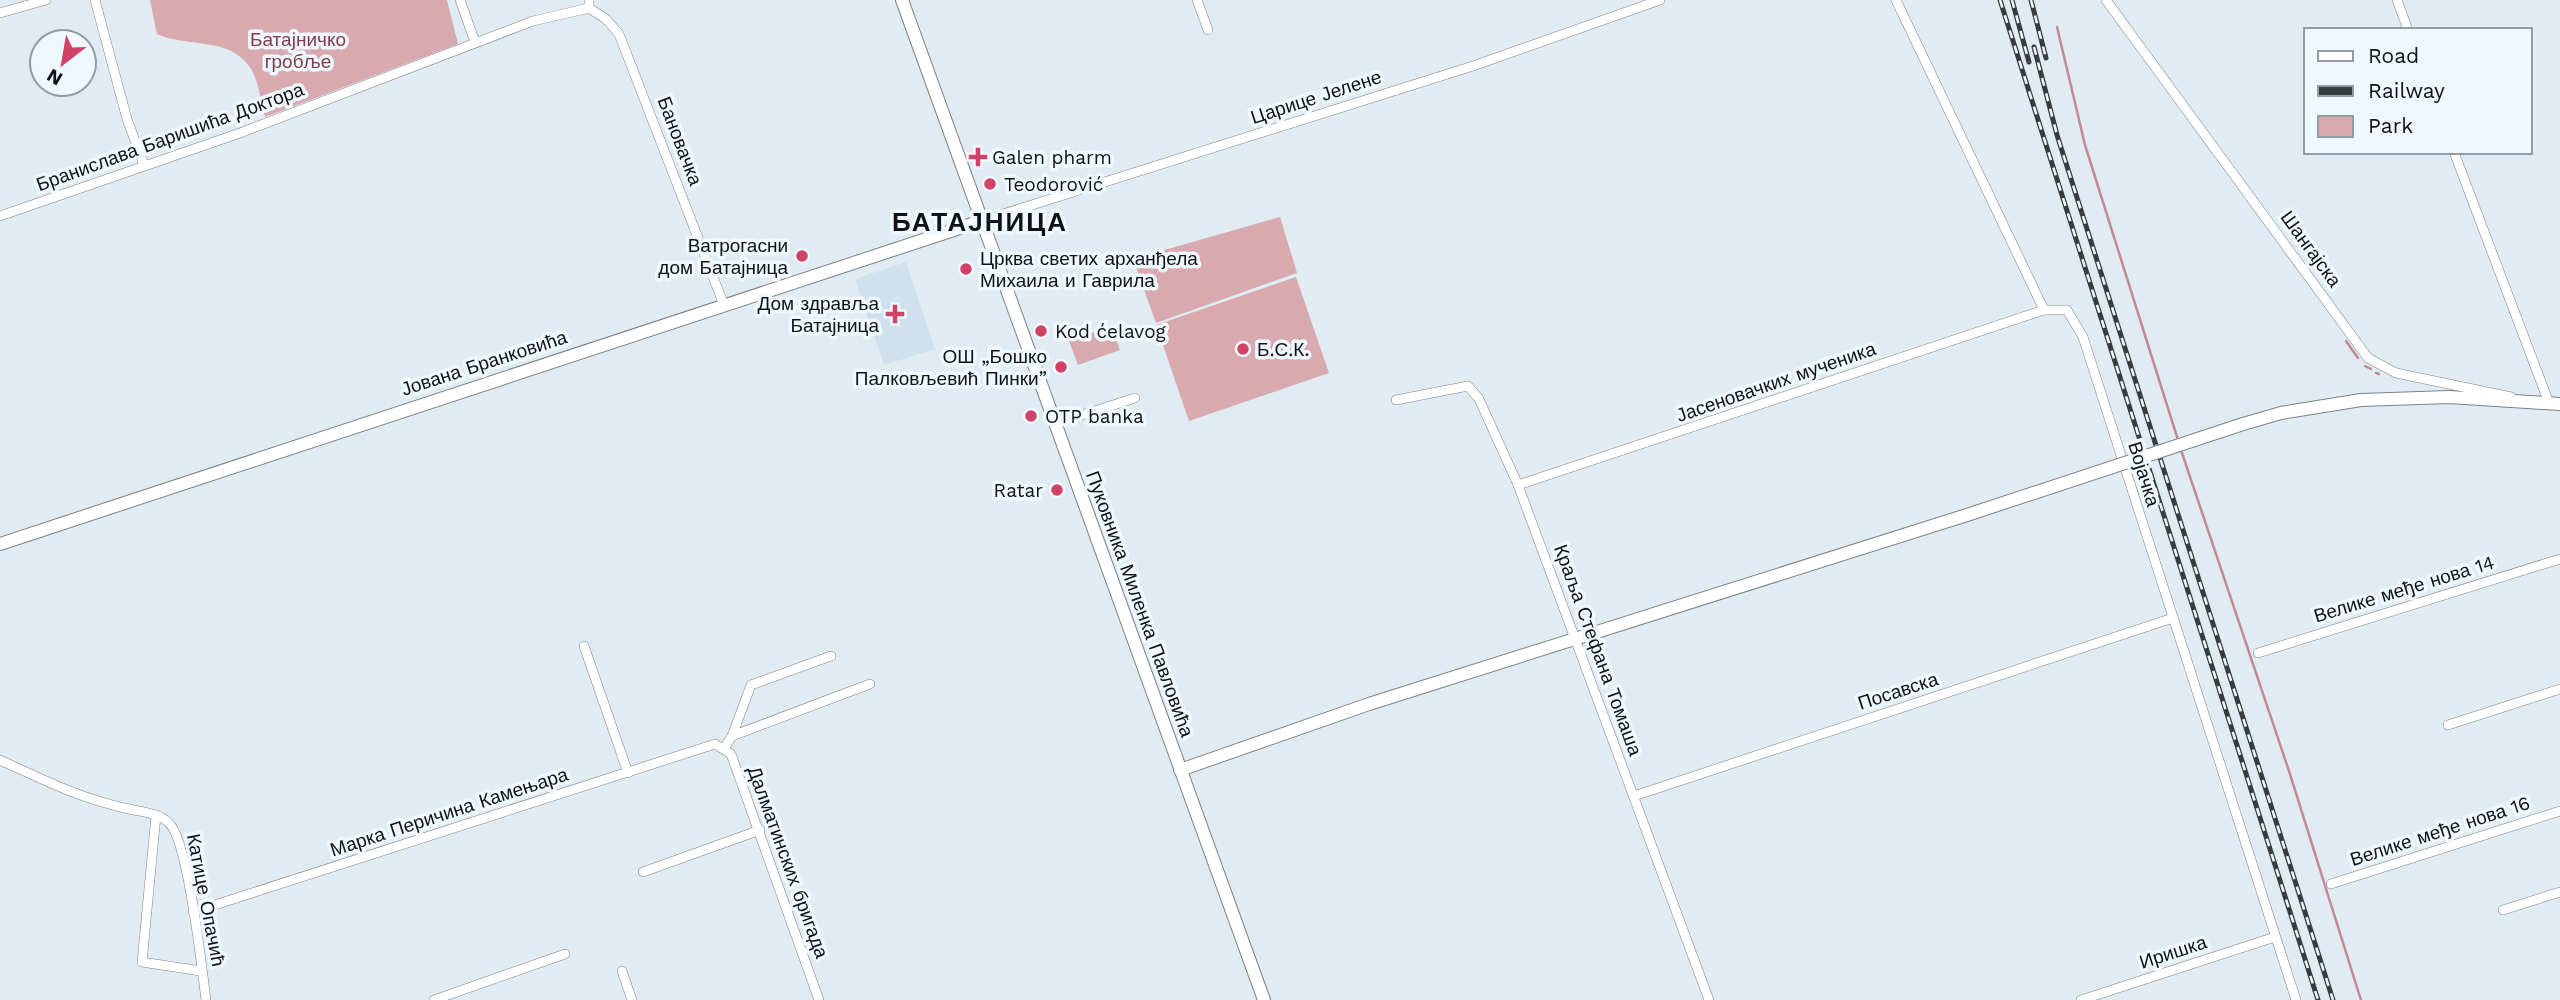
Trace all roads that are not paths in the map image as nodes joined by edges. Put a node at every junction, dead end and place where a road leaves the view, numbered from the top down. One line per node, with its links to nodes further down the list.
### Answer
1 (46, 0): 11 (street)
2 (95, 0): 16 (street)
3 (460, 0): 14 (street)
4 (902, 0): 18 (main road, Пуковника Миленка Павловића)
5 (1197, 0): 13 (street)
6 (1660, 0): 18 (street, Царице Јелене)
7 (1896, 0): 20 (street)
8 (2106, 0): 23 (street, Шангајска)
9 (2397, 0): 12 (street)
10 (589, 4): 14 (street, Бранислава Баришића Доктора); 19 (street, Бановачка)
11 (0, 13)
12 (2407, 28)
13 (1208, 30)
14 (475, 41): 16 (street, Бранислава Баришића Доктора)
15 (2455, 154): 24 (street)
16 (144, 165): 17 (street, Бранислава Баришића Доктора)
17 (0, 216)
18 (981, 221): 19 (main road, Јована Бранковића); 25 (main road, Пуковника Миленка Павловића)
19 (724, 304): 27 (main road, Јована Бранковића)
20 (2044, 310): 26 (street, Јасеновачких мученика); 29 (street, Војачка)
21 (1135, 398): 25 (street)
22 (1396, 400): 26 (street, Краља Стефана Томаша)
23 (2522, 401): 24 (main road, Шангајска); 30 (main road, bridge)
24 (2555, 403)
25 (1054, 424): 40 (main road, Пуковника Миленка Павловића)
26 (1518, 485): 30 (street, Краља Стефана Томаша)
27 (0, 544)
28 (2560, 559): 32 (street, Велике међе нова 14)
29 (2173, 618): 42 (street, Посавска); 51 (street, Војачка)
30 (1575, 638): 40 (main road); 42 (street, Краља Стефана Томаша)
31 (584, 646): 41 (street)
32 (2258, 653)
33 (831, 656): 37 (street)
34 (870, 684): 37 (street)
35 (2560, 689): 36 (street)
36 (2448, 725)
37 (732, 736): 38 (street)
38 (720, 746): 41 (street, Марка Перичина Камењара); 45 (street, Далматинских бригада)
39 (0, 760): 44 (street)
40 (1180, 770): 59 (main road, Пуковника Миленка Павловића)
41 (628, 773): 50 (street, Марка Перичина Камењара)
42 (1633, 796): 60 (street, Краља Стефана Томаша)
43 (2560, 811): 47 (street, Велике међе нова 16)
44 (156, 815): 50 (street, Катице Опачић); 53 (street)
45 (760, 830): 46 (street); 58 (street, Далматинских бригада)
46 (643, 872)
47 (2331, 884)
48 (2560, 892): 49 (street)
49 (2503, 910)
50 (193, 912): 53 (street, Катице Опачић)
51 (2275, 937): 61 (street, Иришка); 62 (street, Војачка)
52 (565, 954): 56 (street)
53 (201, 971): 55 (street, Катице Опачић)
54 (622, 971): 57 (street)
55 (206, 1000)
56 (434, 1000)
57 (632, 1000)
58 (819, 1000)
59 (1264, 1000)
60 (1709, 1000)
61 (2081, 1000)
62 (2296, 1000)

